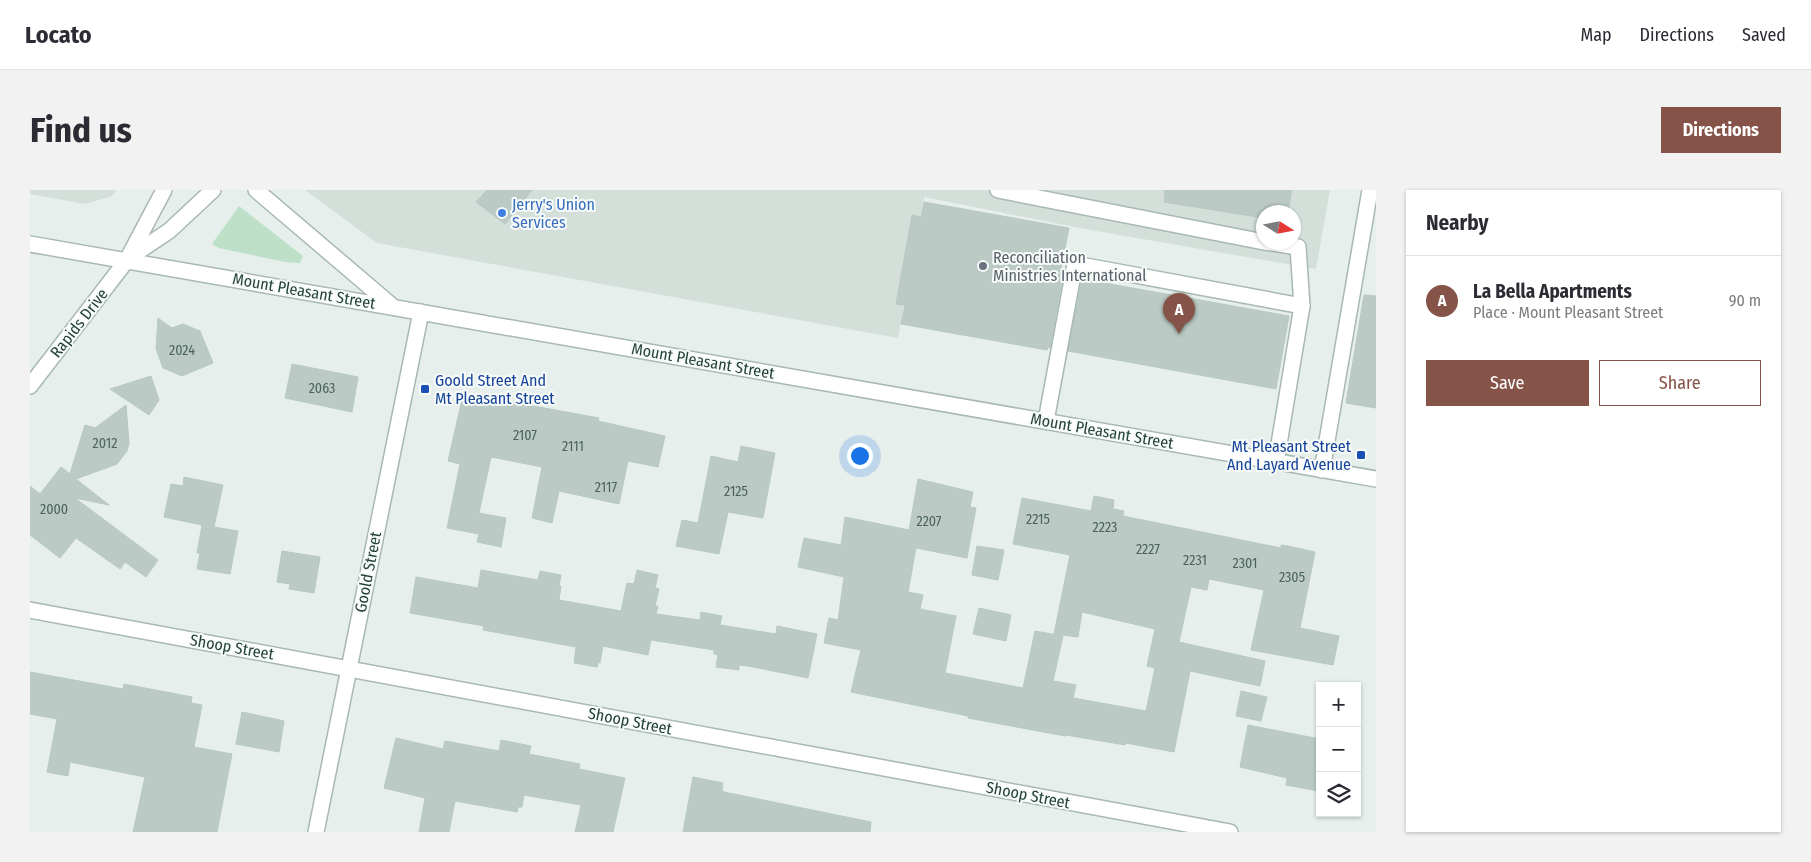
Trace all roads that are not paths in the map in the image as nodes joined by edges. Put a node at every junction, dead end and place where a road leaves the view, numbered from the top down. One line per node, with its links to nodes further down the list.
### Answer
1 (164, 190): 9 (street, Rapids Drive)
2 (213, 190): 9 (street, Rapids Drive)
3 (256, 190): 10 (street)
4 (998, 190): 6 (street)
5 (1370, 190): 16 (street)
6 (1256, 240)
7 (30, 244): 9 (street, Mount Pleasant Street)
8 (1298, 250): 11 (street)
9 (127, 260): 10 (street, Mount Pleasant Street); 13 (street, Rapids Drive)
10 (392, 306): 12 (street, Mount Pleasant Street)
11 (1302, 306): 14 (street); 15 (street)
12 (421, 312): 14 (street, Mount Pleasant Street); 19 (street, Goold Street)
13 (30, 386)
14 (1046, 421): 15 (street, Mount Pleasant Street)
15 (1276, 462): 16 (street, Mount Pleasant Street)
16 (1322, 470): 17 (street, Mount Pleasant Street)
17 (1376, 480)
18 (30, 610): 19 (street, Shoop Street)
19 (349, 669): 20 (street, Goold Street); 21 (street, Shoop Street)
20 (316, 832)
21 (1230, 832)

